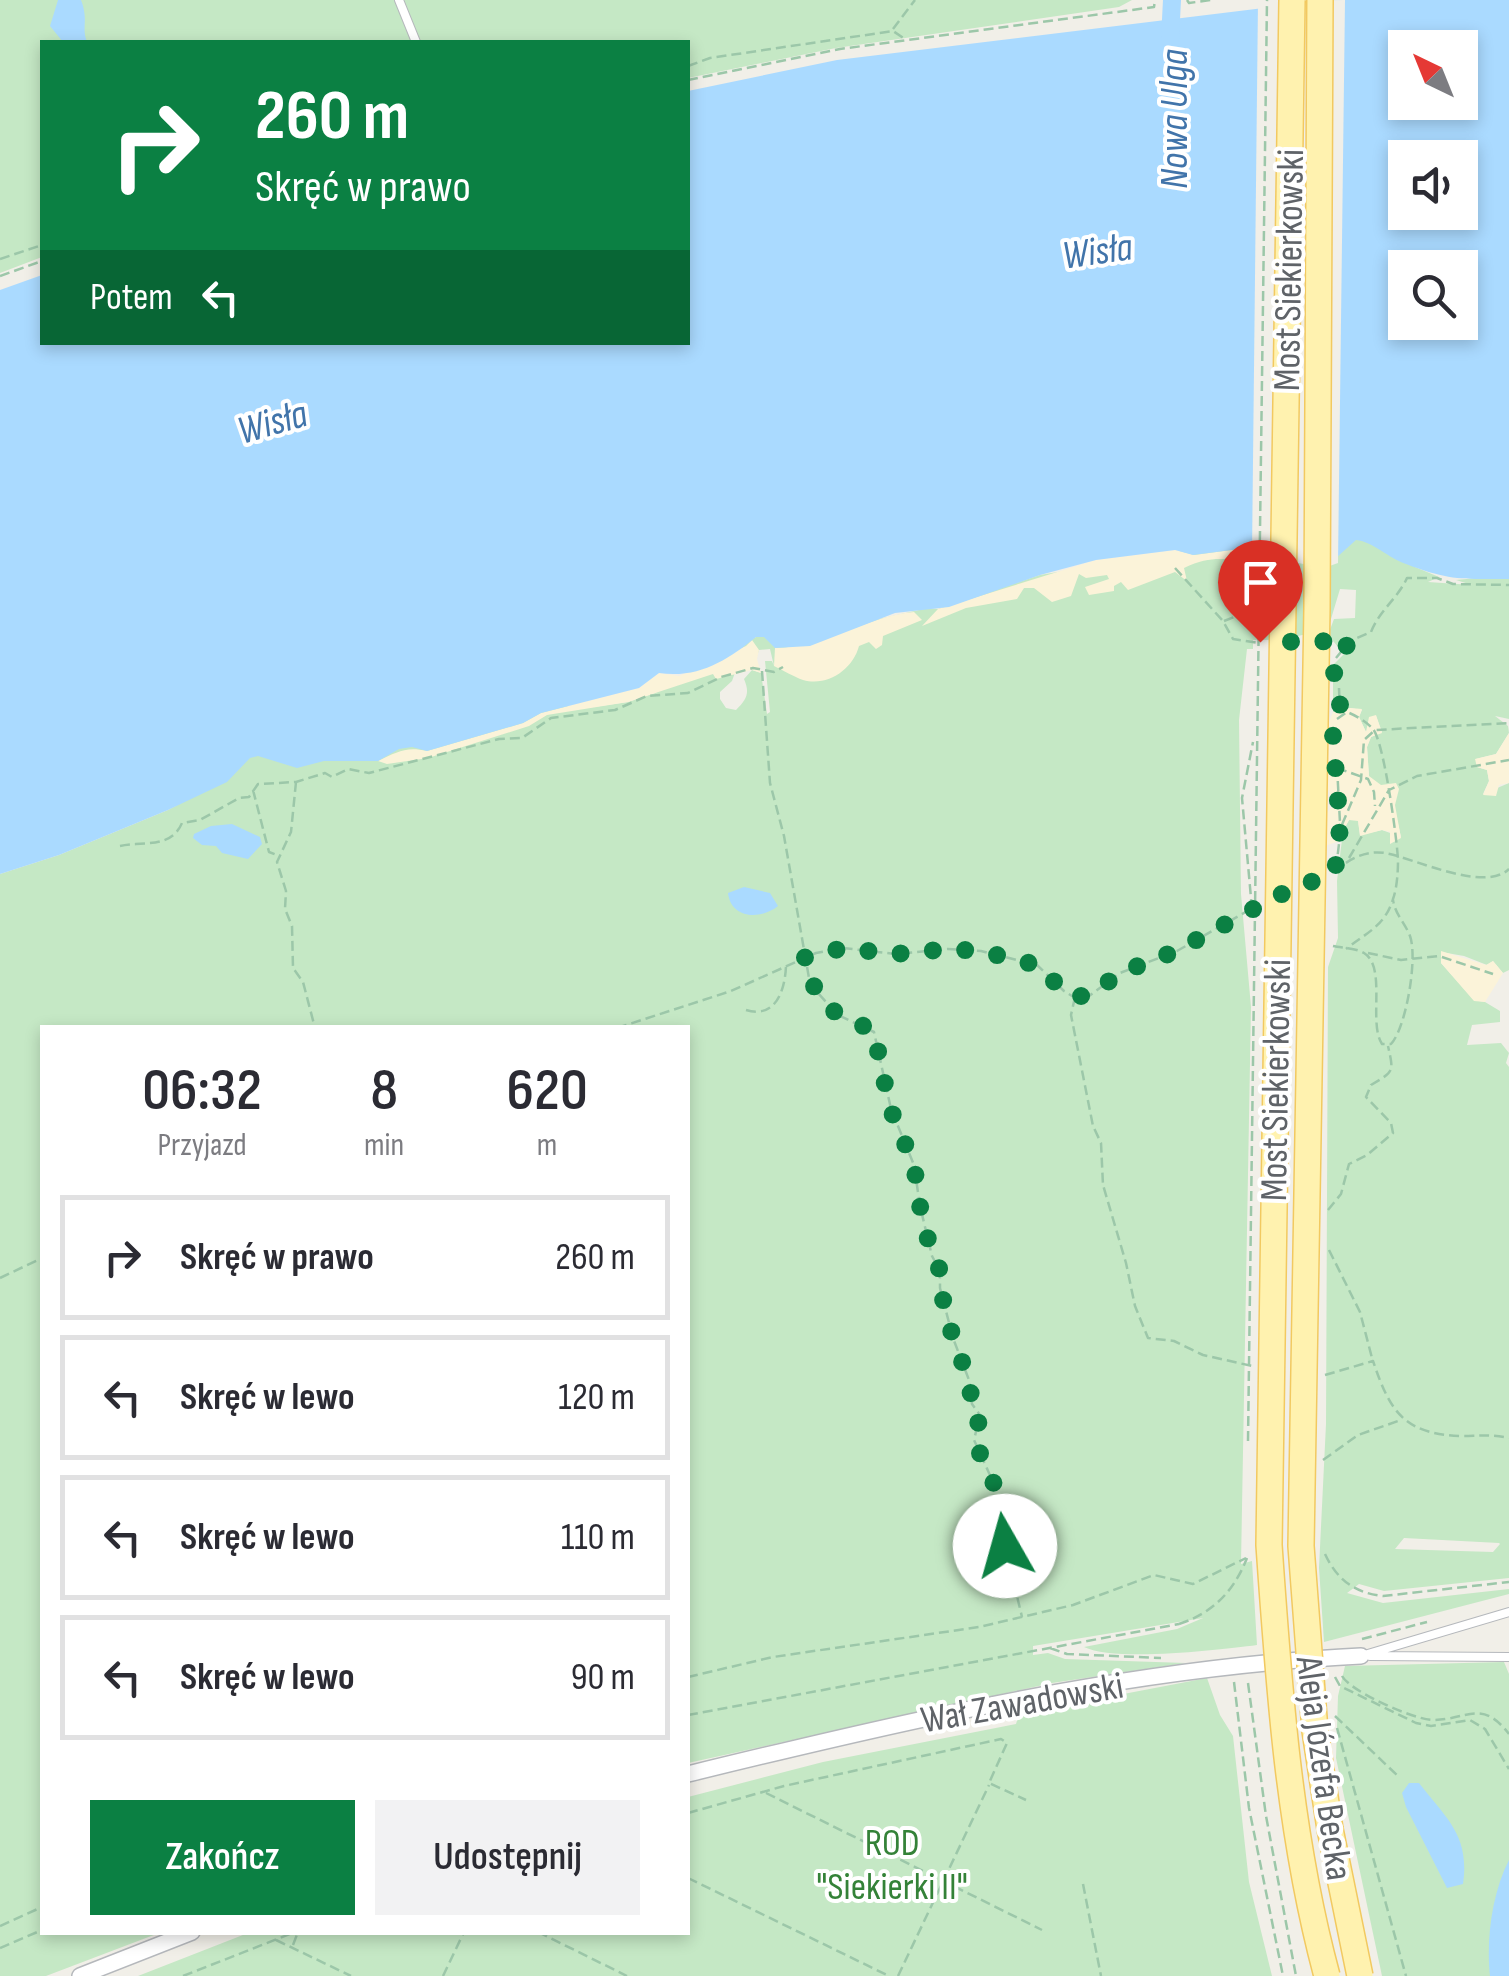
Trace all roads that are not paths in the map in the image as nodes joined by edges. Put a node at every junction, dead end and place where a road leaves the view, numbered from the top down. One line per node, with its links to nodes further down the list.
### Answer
1 (399, 0): 4 (lane)
2 (1292, 0): 6 (main road, Most Siekierkowski, bridge)
3 (1320, 0): 5 (main road, Most Siekierkowski, bridge)
4 (415, 40)
5 (1312, 1553): 14 (main road, Aleja Józefa Becka, bridge)
6 (1258, 1556): 13 (main road, Aleja Józefa Becka, bridge)
7 (1509, 1612): 8 (lane)
8 (1361, 1656): 9 (lane); 10 (street, Wał Zawadowski)
9 (1509, 1657)
10 (690, 1774)
11 (184, 1935): 12 (street)
12 (80, 1976)
13 (1327, 1976)
14 (1360, 1976)

